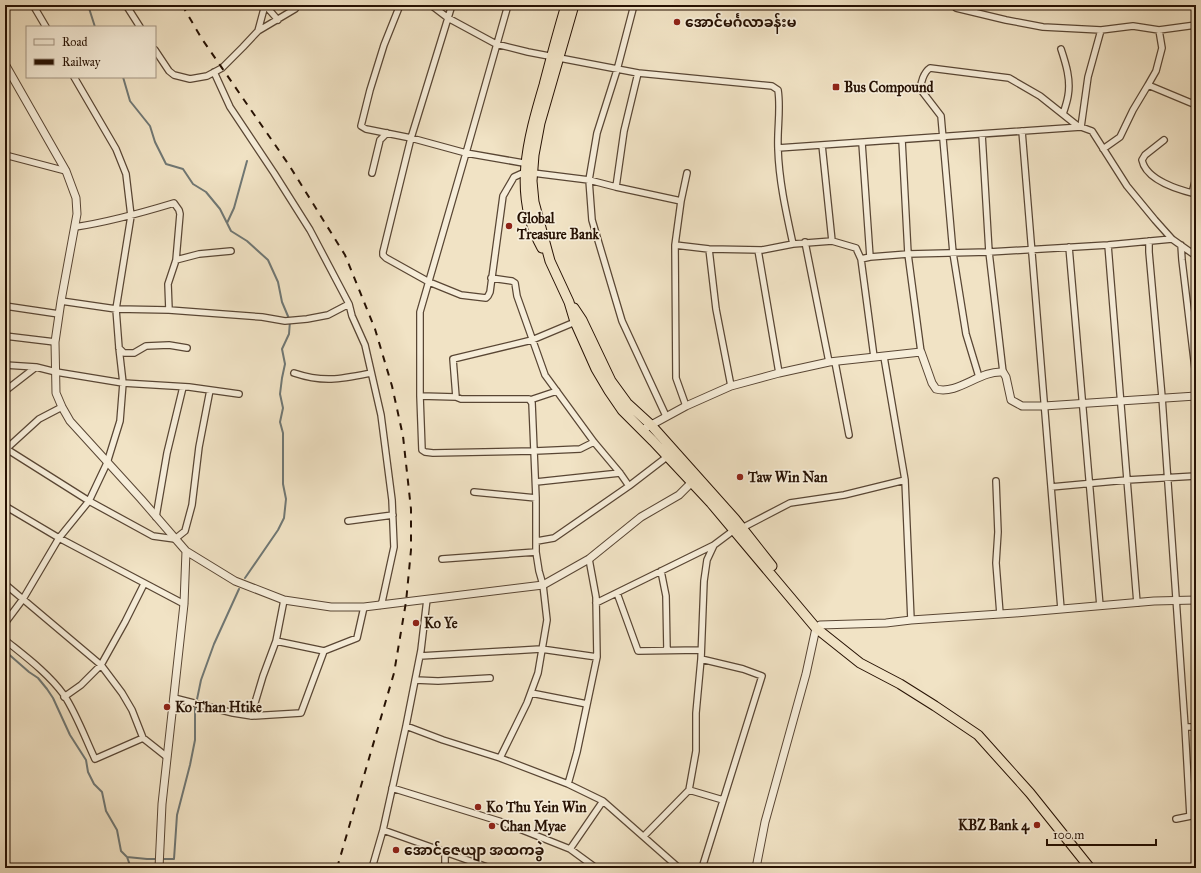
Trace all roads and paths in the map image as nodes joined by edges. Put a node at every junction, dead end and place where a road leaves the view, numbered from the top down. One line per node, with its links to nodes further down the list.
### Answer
1 (33, 5): 16 (street)
2 (126, 5): 17 (street)
3 (265, 5): 14 (street); 20 (street)
4 (298, 5): 14 (street)
5 (400, 5): 35 (street)
6 (431, 5): 13 (street)
7 (452, 5): 13 (street)
8 (508, 5): 21 (street)
9 (566, 5): 24 (highway)
10 (574, 5): 24 (highway)
11 (634, 5): 26 (street)
12 (954, 5): 18 (street)
13 (448, 18): 21 (street); 38 (street)
14 (278, 20): 20 (street)
15 (1196, 25): 19 (street)
16 (45, 26)
17 (139, 26)
18 (1101, 30): 19 (street); 33 (street)
19 (1159, 30): 30 (street)
20 (258, 31): 27 (street)
21 (496, 44): 24 (street); 45 (street)
22 (1062, 49): 32 (street)
23 (156, 52): 27 (street)
24 (555, 57): 26 (street); 47 (highway)
25 (5, 64): 48 (street)
26 (617, 70): 28 (street); 52 (street)
27 (214, 72): 82 (street)
28 (638, 73): 43 (street); 53 (street)
29 (75, 78): 56 (street)
30 (1148, 85): 31 (street); 44 (street)
31 (1196, 105)
32 (1063, 114): 33 (street); 37 (street)
33 (1080, 127): 34 (street); 44 (street)
34 (1022, 131): 36 (street); 69 (street)
35 (387, 133): 38 (street); 50 (street)
36 (982, 134): 37 (street); 72 (street)
37 (943, 136): 39 (street); 71 (street)
38 (411, 138): 45 (street); 79 (street)
39 (902, 140): 41 (street); 73 (street)
40 (1164, 140): 54 (street)
41 (862, 143): 42 (street); 75 (street)
42 (822, 145): 43 (street); 59 (street)
43 (778, 148): 62 (street)
44 (1103, 149): 58 (street)
45 (466, 153): 47 (street); 79 (street)
46 (5, 155): 48 (street)
47 (529, 168): 52 (street); 78 (street); 81 (highway)
48 (66, 171): 57 (street)
49 (687, 173): 55 (street)
50 (372, 174)
51 (1196, 178): 54 (street)
52 (589, 180): 53 (street); 123 (street)
53 (616, 187): 55 (street)
54 (1194, 194)
55 (681, 201): 63 (street)
56 (131, 216): 57 (street); 77 (street); 84 (street)
57 (74, 227): 80 (street)
58 (1172, 239): 61 (street); 65 (street)
59 (832, 241): 60 (street); 76 (street)
60 (805, 242): 62 (street); 96 (street)
61 (1149, 242): 64 (street); 116 (street)
62 (793, 244): 68 (street)
63 (675, 245): 67 (street); 120 (street)
64 (1108, 245): 66 (street); 118 (street)
65 (1181, 245): 74 (street); 105 (street)
66 (1069, 247): 69 (street); 119 (street)
67 (710, 249): 68 (street); 107 (street)
68 (758, 250): 103 (street)
69 (1031, 250): 72 (street); 121 (street)
70 (231, 251): 77 (street)
71 (953, 252): 72 (street); 73 (street); 104 (street)
72 (989, 252): 100 (street)
73 (908, 254): 75 (street); 93 (street)
74 (1196, 256)
75 (870, 257): 76 (street)
76 (861, 259): 95 (street)
77 (176, 260): 85 (street)
78 (491, 278): 79 (street); 89 (street)
79 (429, 282): 113 (street)
80 (61, 301): 84 (street); 86 (street)
81 (569, 302): 87 (highway); 124 (highway)
82 (349, 304): 85 (street); 102 (street)
83 (5, 306): 86 (street)
84 (116, 309): 85 (street); 91 (street)
85 (169, 310)
86 (59, 314): 90 (street)
87 (575, 322): 89 (street); 125 (highway)
88 (5, 336): 90 (street)
89 (532, 340): 111 (street); 115 (street)
90 (55, 342): 99 (street)
91 (119, 348): 92 (street); 106 (street)
92 (187, 348)
93 (922, 352): 94 (street); 104 (street)
94 (884, 357): 95 (street); 136 (street)
95 (874, 358): 96 (street)
96 (832, 362): 103 (street); 126 (street)
97 (5, 365): 98 (street)
98 (36, 367): 99 (street); 110 (street)
99 (56, 372): 106 (street); 122 (street)
100 (1003, 372): 104 (street); 121 (street)
101 (294, 373): 102 (street)
102 (371, 373): 147 (street)
103 (779, 373): 107 (street)
104 (979, 377)
105 (1196, 377)
106 (123, 383): 108 (street); 131 (street)
107 (731, 386): 120 (street)
108 (183, 387): 109 (street); 148 (street)
109 (210, 390): 112 (street); 152 (street)
110 (5, 391)
111 (557, 391): 117 (street); 127 (street)
112 (239, 394)
113 (420, 396): 115 (street); 129 (street)
114 (1196, 396): 116 (street)
115 (456, 397): 117 (street)
116 (1162, 397): 118 (street); 134 (street)
117 (530, 400): 129 (street)
118 (1120, 401): 119 (street); 137 (street)
119 (1082, 404): 121 (street); 140 (street)
120 (686, 406): 123 (street)
121 (1044, 406): 142 (street)
122 (62, 407): 128 (street); 131 (street)
123 (666, 416): 124 (street)
124 (651, 425): 125 (street); 135 (highway)
125 (642, 430): 130 (highway)
126 (849, 435)
127 (594, 442): 129 (street); 132 (street)
128 (5, 449): 145 (street)
129 (534, 451): 139 (street)
130 (668, 456): 135 (highway); 141 (street)
131 (107, 463): 145 (street); 148 (street)
132 (620, 473): 139 (street); 141 (street)
133 (1196, 476): 134 (street)
134 (1168, 477): 137 (street); 168 (street)
135 (695, 480): 150 (highway); 158 (street)
136 (905, 480): 150 (street); 177 (street)
137 (1127, 480): 140 (street); 170 (street)
138 (996, 481): 176 (street)
139 (536, 482): 144 (street)
140 (1089, 484): 142 (street); 173 (street)
141 (629, 486): 153 (street)
142 (1051, 487): 175 (street)
143 (474, 492): 144 (street)
144 (536, 498): 153 (street)
145 (89, 501): 151 (street); 152 (street)
146 (5, 506): 151 (street)
147 (393, 515): 149 (street); 172 (street)
148 (156, 517): 152 (street)
149 (348, 521)
150 (738, 529): 154 (street); 179 (highway)
151 (59, 538): 161 (street); 164 (street)
152 (175, 539): 155 (street)
153 (537, 541): 156 (street)
154 (714, 545): 159 (street); 185 (street)
155 (186, 551): 166 (street); 171 (street)
156 (536, 552): 157 (street); 162 (street)
157 (442, 559)
158 (589, 559): 162 (street); 169 (street)
159 (661, 571): 163 (street); 184 (street)
160 (5, 584): 164 (street)
161 (144, 584): 171 (street); 189 (street)
162 (543, 585): 165 (street); 182 (street)
163 (617, 593): 169 (street); 184 (street)
164 (23, 599): 178 (street); 189 (street)
165 (427, 599): 172 (street); 186 (street)
166 (284, 600): 174 (street); 181 (street)
167 (1196, 600): 168 (street)
168 (1176, 601): 170 (street); 198 (street)
169 (596, 603): 187 (street)
170 (1137, 603): 173 (street)
171 (184, 604): 194 (street)
172 (380, 605): 174 (street)
173 (1100, 606): 175 (street)
174 (364, 607): 183 (street)
175 (1061, 609): 176 (street)
176 (1000, 614): 177 (street)
177 (910, 620): 179 (street)
178 (5, 624)
179 (820, 629): 221 (street); 222 (highway)
180 (5, 640): 193 (street)
181 (276, 641): 183 (street); 196 (street)
182 (542, 649): 186 (street); 187 (street); 192 (street)
183 (324, 650): 196 (street)
184 (667, 650): 185 (street)
185 (701, 650): 188 (street)
186 (420, 656): 191 (street)
187 (597, 657): 195 (street)
188 (701, 659): 205 (street); 206 (street)
189 (101, 665): 193 (street); 200 (street)
190 (490, 678): 191 (street)
191 (415, 680): 197 (street)
192 (531, 693): 195 (street); 202 (street)
193 (64, 697): 200 (street)
194 (174, 698): 196 (street); 201 (street)
195 (587, 704): 203 (street)
196 (251, 716)
197 (406, 726): 202 (street); 204 (street)
198 (1185, 727): 199 (street); 208 (street)
199 (1196, 727)
200 (143, 738): 201 (street)
201 (167, 757): 214 (street)
202 (500, 758): 203 (street)
203 (568, 784): 207 (street)
204 (392, 788): 210 (street); 212 (street)
205 (689, 790): 206 (street); 211 (street)
206 (722, 800): 220 (street)
207 (603, 801): 211 (street); 212 (street)
208 (1193, 816): 209 (street)
209 (1176, 819)
210 (383, 830): 213 (street); 215 (street)
211 (644, 836): 219 (street)
212 (570, 849): 218 (street)
213 (445, 852): 216 (street); 217 (street)
214 (159, 868)
215 (372, 868)
216 (445, 868)
217 (490, 868)
218 (596, 868)
219 (679, 868)
220 (702, 868)
221 (756, 868)
222 (1090, 868)

